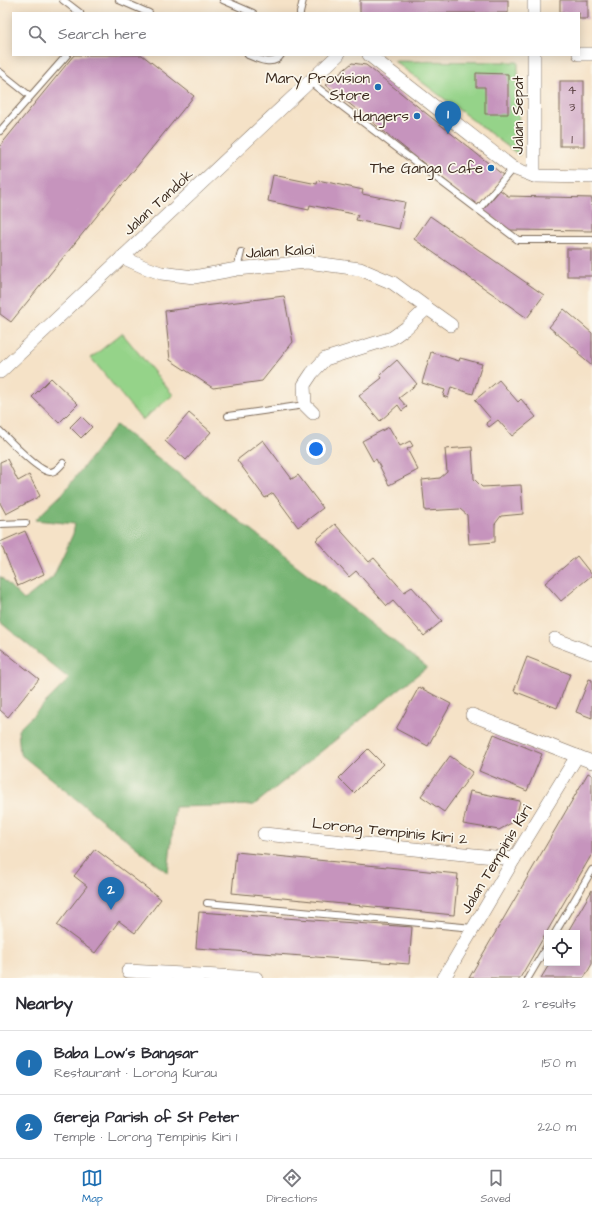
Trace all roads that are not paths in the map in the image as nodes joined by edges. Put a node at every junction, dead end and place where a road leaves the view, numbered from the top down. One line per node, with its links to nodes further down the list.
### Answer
1 (63, 0): 6 (lane)
2 (119, 0): 7 (lane)
3 (223, 0): 8 (lane)
4 (303, 0): 9 (lane)
5 (534, 0): 10 (street)
6 (79, 12)
7 (147, 12)
8 (251, 12)
9 (300, 12)
10 (534, 12)
11 (580, 54): 12 (street)
12 (592, 54)
13 (66, 56): 21 (lane)
14 (250, 56): 15 (lane)
15 (280, 56)
16 (337, 56): 20 (street, Jalan Tandok)
17 (370, 56): 23 (street)
18 (534, 56): 24 (street, Jalan Sepat)
19 (0, 72): 21 (lane)
20 (310, 82): 26 (lane); 29 (street, Jalan Tandok)
21 (30, 96): 22 (lane)
22 (0, 131)
23 (513, 168): 24 (street); 26 (lane)
24 (534, 176): 25 (street)
25 (592, 176)
26 (478, 210): 27 (lane)
27 (592, 240)
28 (241, 252): 30 (lane)
29 (122, 257): 30 (street, Jalan Kaloi); 33 (street, Jalan Tandok)
30 (238, 269): 31 (street, Jalan Kaloi)
31 (426, 308): 32 (street, Jalan Kaloi); 34 (street)
32 (451, 325)
33 (0, 372)
34 (309, 409): 35 (lane)
35 (228, 416)
36 (0, 431): 37 (lane)
37 (63, 463)
38 (26, 523): 39 (lane)
39 (0, 524)
40 (555, 639): 41 (street)
41 (592, 653)
42 (472, 716): 43 (street)
43 (577, 756): 44 (street); 46 (street, Jalan Tempinis Kiri)
44 (592, 762)
45 (264, 834): 46 (street, Lorong Tempinis Kiri 2)
46 (514, 859): 49 (street, Jalan Tempinis Kiri)
47 (592, 870): 50 (lane)
48 (207, 903): 49 (lane)
49 (474, 928): 54 (street, Jalan Tempinis Kiri)
50 (557, 930)
51 (544, 951): 55 (lane)
52 (128, 971): 53 (street)
53 (256, 978)
54 (444, 978)
55 (528, 978)

